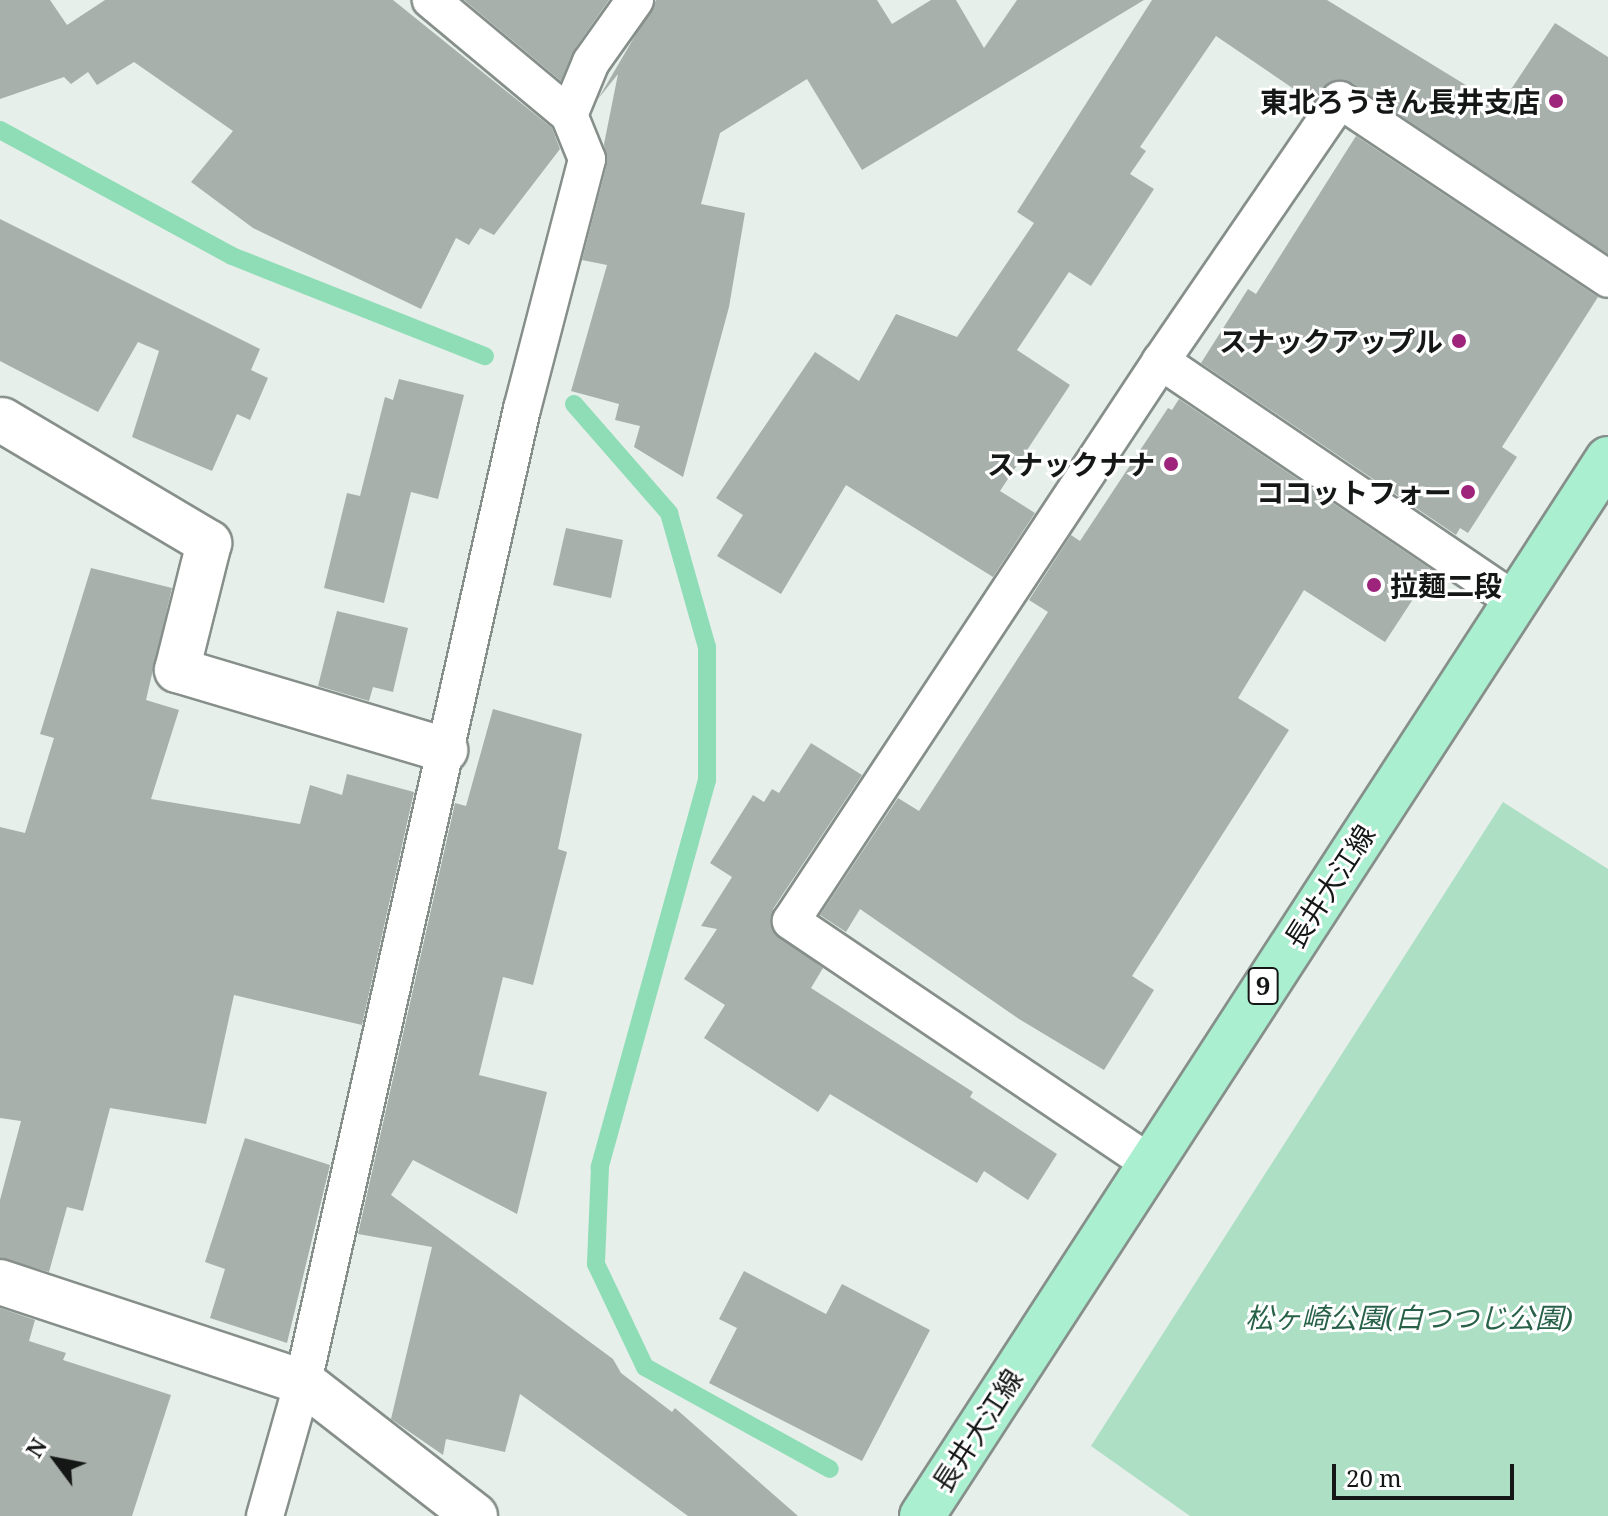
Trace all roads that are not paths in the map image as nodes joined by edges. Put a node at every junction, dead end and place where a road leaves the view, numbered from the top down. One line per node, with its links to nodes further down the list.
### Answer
1 (431, 0): 3 (lane)
2 (635, 0): 3 (lane)
3 (569, 115): 9 (lane)
4 (1608, 279): 5 (lane)
5 (1161, 361): 8 (lane); 10 (lane)
6 (2, 420): 9 (street)
7 (1608, 459): 8 (main road, 長井大江線 / 9)
8 (1515, 601): 10 (main road, 長井大江線 / 9)
9 (445, 750): 12 (lane)
10 (1148, 1162): 15 (main road, 長井大江線 / 9)
11 (0, 1282): 12 (street)
12 (303, 1382): 13 (lane); 14 (street)
13 (265, 1516)
14 (475, 1516)
15 (922, 1516)

